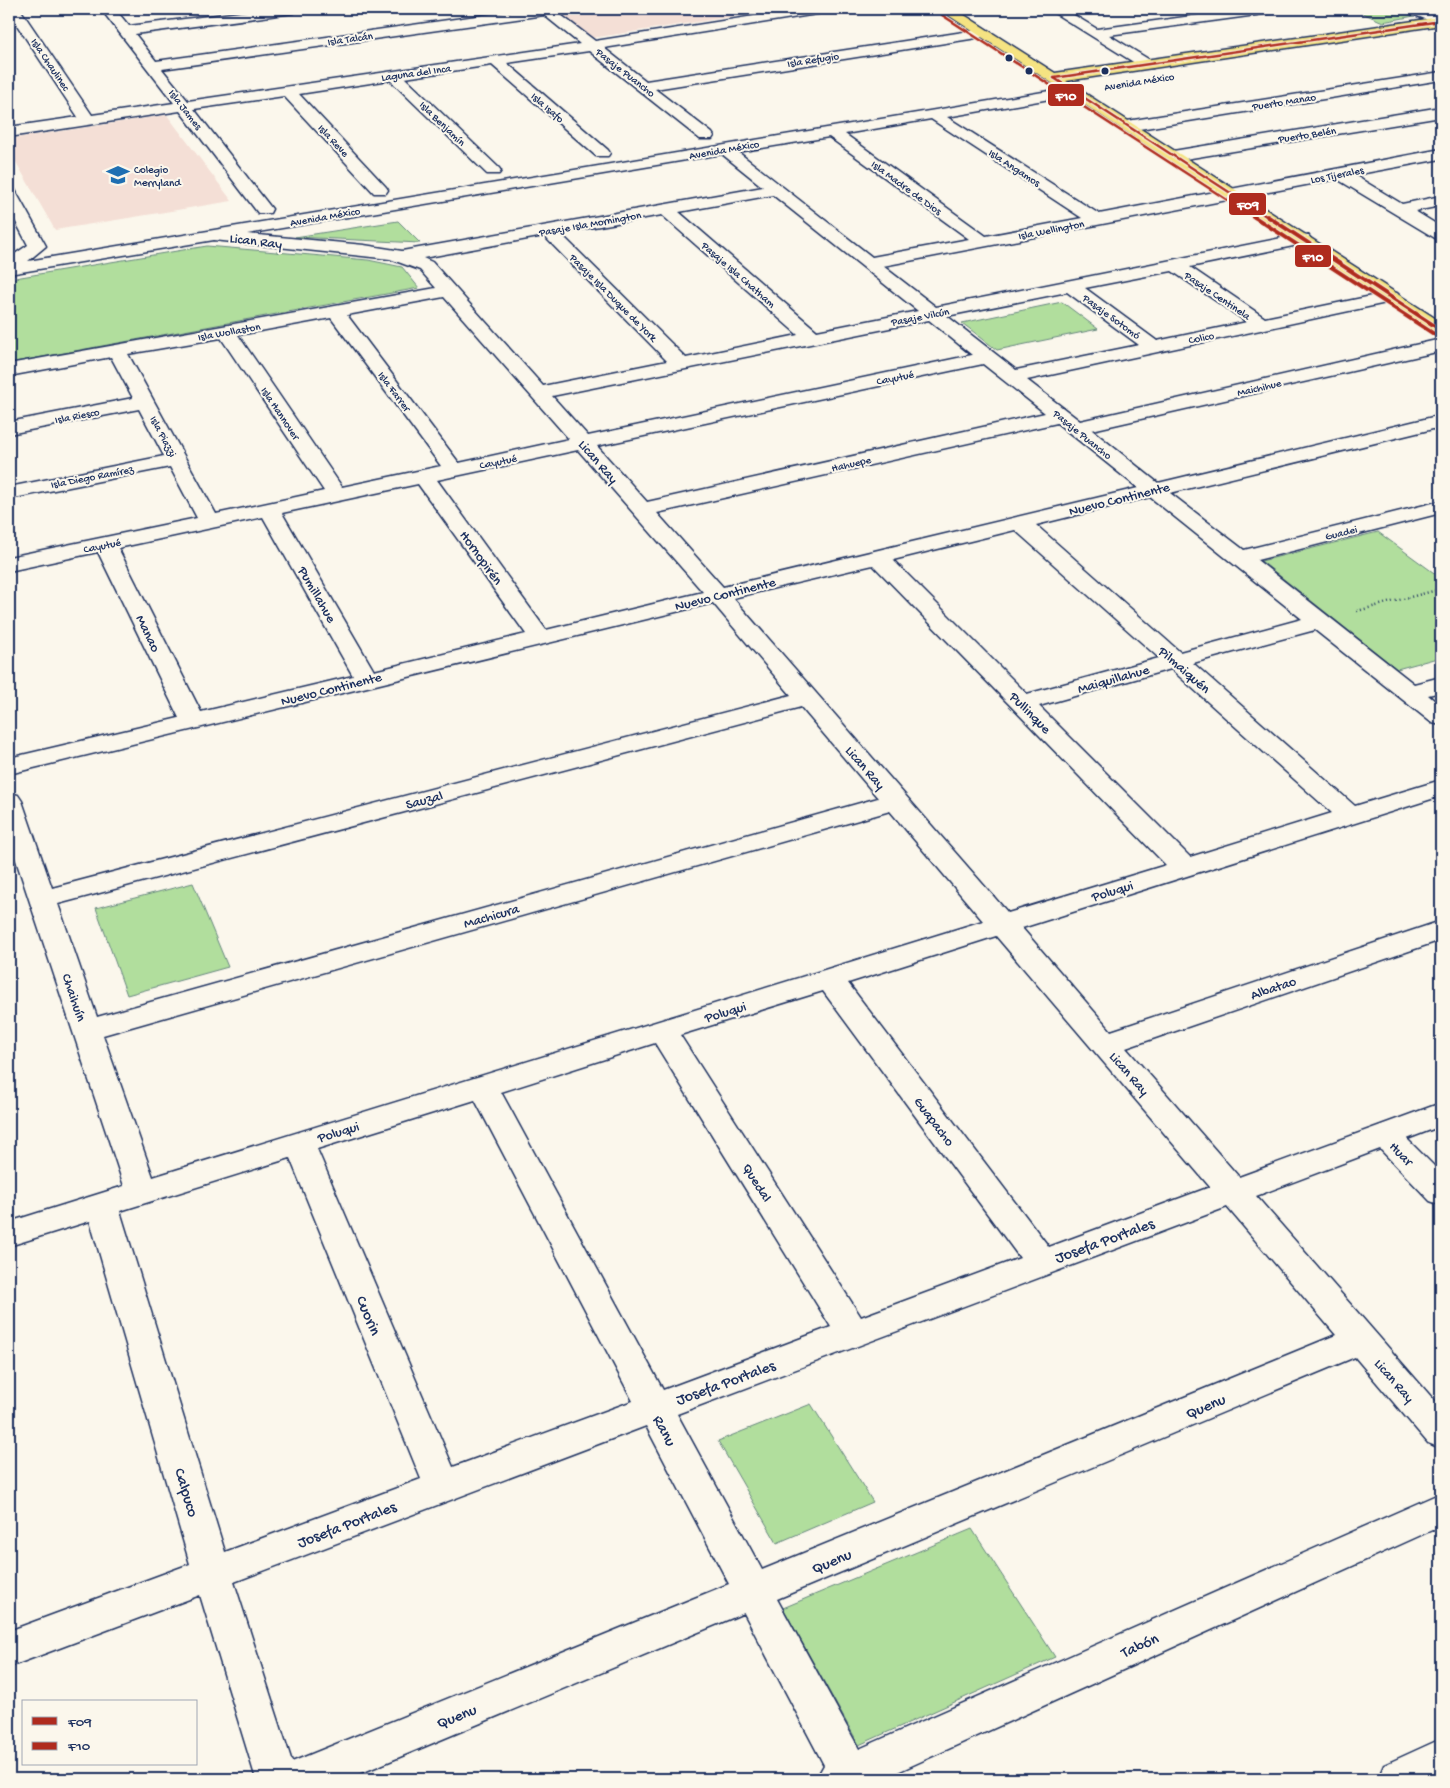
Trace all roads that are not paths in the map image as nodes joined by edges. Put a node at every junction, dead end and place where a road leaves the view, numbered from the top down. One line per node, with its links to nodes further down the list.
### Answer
1 (11, 9): 29 (street, Isla Chaulinec)
2 (108, 9): 11 (street, Isla James)
3 (293, 9): 11 (street)
4 (823, 9): 14 (street, Laguna del Inca)
5 (946, 9): 12 (main road)
6 (1055, 9): 13 (street)
7 (1271, 9): 13 (street)
8 (1412, 9): 10 (street)
9 (546, 10): 14 (street, Pasaje Puancho); 17 (street, Isla Talcán)
10 (1441, 21): 16 (main road, Avenida México)
11 (126, 31): 17 (street, Isla James)
12 (983, 32): 20 (main road); 22 (street, Isla Refugio)
13 (1096, 33): 16 (street)
14 (592, 46): 15 (street, Laguna del Inca); 22 (street, Pasaje Puancho)
15 (495, 60): 18 (street, Laguna del Inca); 37 (street, Isla Isafo)
16 (1148, 64): 20 (main road, Avenida México)
17 (153, 66): 26 (street, Isla James)
18 (393, 75): 24 (street, Laguna del Inca); 42 (street, Isla Benjamín)
19 (1441, 76): 31 (street, Puerto Manao)
20 (1054, 78): 21 (street, Avenida México); 25 (main road)
21 (1020, 84)
22 (643, 86): 33 (street, Pasaje Puancho)
23 (1093, 88): 25 (main road, Avenida México)
24 (288, 91): 26 (street, Laguna del Inca); 46 (street, Isla Reve)
25 (1073, 91): 28 (street, Avenida México); 31 (main road)
26 (184, 106): 29 (street, Laguna del Inca); 54 (street, Isla James)
27 (1441, 112): 40 (street, Puerto Belén)
28 (933, 114): 30 (street, Avenida México); 55 (street, Isla Angamos)
29 (88, 120): 32 (street, Laguna del Inca)
30 (830, 121): 35 (street, Avenida México); 60 (street, Isla Madre de Dios)
31 (1127, 126): 40 (main road)
32 (9, 132)
33 (706, 136): 34 (street, Avenida México); 35 (street, Avenida México)
34 (687, 139)
35 (726, 141): 47 (street, Pasaje Puancho); 58 (street, Avenida México)
36 (621, 150): 37 (street)
37 (602, 153): 39 (street)
38 (1441, 154): 44 (street, Los Tijerales)
39 (582, 156)
40 (1174, 156): 50 (main road)
41 (513, 168): 42 (street)
42 (493, 171): 43 (street)
43 (474, 174)
44 (1340, 174): 50 (street, Los Tijerales); 53 (street)
45 (399, 187): 46 (street, Avenida México)
46 (380, 190): 48 (street, Avenida México)
47 (776, 190): 52 (street, Pasaje Isla Mornington); 65 (street, Pasaje Puancho)
48 (361, 193)
49 (9, 194): 62 (street)
50 (1233, 194): 55 (street, Isla Wellington); 59 (main road)
51 (1441, 201): 53 (street)
52 (665, 210): 56 (street, Pasaje Isla Mornington); 76 (street, Pasaje Isla Chatham)
53 (1400, 210): 57 (street)
54 (245, 212)
55 (1097, 220): 60 (street, Isla Wellington)
56 (547, 230): 64 (street, Pasaje Isla Mornington); 81 (street, Pasaje Isla Duque de York)
57 (1441, 234)
58 (216, 235): 64 (street, Lican Ray); 67 (street, Avenida México)
59 (1302, 239): 66 (street, Pasaje Vilcún); 70 (main road)
60 (984, 242): 65 (street, Isla Wellington)
61 (56, 243): 62 (street)
62 (37, 246): 63 (street); 67 (street)
63 (9, 251)
64 (403, 256): 69 (street, Lican Ray)
65 (870, 263): 72 (street, Pasaje Puancho)
66 (1175, 265): 68 (street, Pasaje Vilcún); 73 (street, Pasaje Centinela)
67 (9, 268)
68 (1071, 286): 72 (street, Pasaje Vilcún); 78 (street, Pasaje Sotomó)
69 (449, 291): 71 (street, Isla Wollaston); 84 (street, Lican Ray)
70 (1391, 297): 73 (street, Colico); 74 (main road)
71 (335, 311): 75 (street, Isla Wollaston); 92 (street, Isla Farrer)
72 (934, 314): 76 (street, Pasaje Vilcún); 80 (street, Pasaje Puancho)
73 (1262, 324): 78 (street, Colico)
74 (1441, 330)
75 (226, 331): 79 (street, Isla Wollaston); 96 (street, Isla Hannover)
76 (813, 338): 81 (street, Pasaje Vilcún)
77 (1441, 345): 89 (street, Maichihue)
78 (1154, 347): 83 (street, Colico)
79 (117, 351): 82 (street, Isla Wollaston); 85 (street, Isla Piazzi)
80 (988, 357): 83 (street, Pasaje Puancho); 90 (street, Cayutué)
81 (682, 365): 84 (street, Pasaje Vilcún)
82 (9, 370)
83 (1012, 377): 86 (street, Pasaje Puancho)
84 (539, 393): 90 (street, Lican Ray)
85 (145, 402): 88 (street, Isla Riesco); 91 (street, Isla Piazzi)
86 (1060, 416): 89 (street, Pasaje Puancho); 99 (street, Hahuepe)
87 (1441, 421): 94 (street, Nuevo Continente)
88 (9, 428)
89 (1076, 428): 94 (street, Pasaje Puancho)
90 (583, 443): 92 (street, Cayutué); 99 (street, Lican Ray)
91 (176, 460): 95 (street, Isla Diego Ramírez); 100 (street, Isla Piazzi)
92 (454, 470): 93 (street, Cayutué)
93 (424, 476): 96 (street, Cayutué); 108 (street, Hornopirén)
94 (1154, 490): 101 (street, Nuevo Continente); 104 (street, Pasaje Puancho)
95 (9, 493)
96 (337, 495): 98 (street, Cayutué)
97 (1441, 507): 104 (street, Guadei)
98 (269, 509): 100 (street, Cayutué); 110 (street, Pumillahue)
99 (642, 510): 106 (street, Lican Ray)
100 (210, 522): 102 (street, Cayutué)
101 (1019, 522): 103 (street, Nuevo Continente); 109 (street, Pilmaiquén)
102 (106, 544): 105 (street, Cayutué); 116 (street, Manao)
103 (877, 556): 106 (street, Nuevo Continente); 114 (street, Pullinque)
104 (1240, 558): 107 (street, Pasaje Puancho)
105 (9, 564)
106 (718, 595): 108 (street, Nuevo Continente); 113 (street, Lican Ray)
107 (1320, 621): 109 (street, Maiquillahue); 112 (street, Pasaje Puancho)
108 (540, 638): 110 (street, Nuevo Continente)
109 (1176, 661): 114 (street, Maiquillahue); 121 (street, Pilmaiquén)
110 (367, 679): 116 (street, Nuevo Continente)
111 (1441, 684): 112 (street)
112 (1410, 693): 115 (street, Pasaje Puancho)
113 (806, 698): 120 (street, Lican Ray); 123 (street, Sauzal)
114 (1022, 703): 122 (street, Pullinque)
115 (1441, 718)
116 (193, 721): 117 (street, Nuevo Continente)
117 (9, 766)
118 (1441, 788): 121 (street, Poluqui)
119 (9, 801): 123 (street, Chaihuín)
120 (895, 801): 124 (street, Lican Ray); 127 (street, Machicura)
121 (1351, 816): 122 (street, Poluqui)
122 (1185, 868): 124 (street, Poluqui)
123 (42, 899): 127 (street, Chaihuín)
124 (1002, 925): 126 (street, Poluqui); 129 (street, Lican Ray)
125 (1441, 930): 129 (street, Albatao)
126 (829, 978): 128 (street, Poluqui); 139 (street, Guapacho)
127 (86, 1030): 134 (street, Chaihuín)
128 (662, 1030): 130 (street, Poluqui); 140 (street, Quedal)
129 (1105, 1044): 135 (street, Lican Ray)
130 (483, 1086): 133 (street, Poluqui); 142 (street, Ranu)
131 (1441, 1114): 132 (street, Josefa Portales)
132 (1385, 1135): 135 (street, Josefa Portales); 136 (street, Huar)
133 (299, 1143): 134 (street, Poluqui); 144 (street, Cuorin)
134 (142, 1192): 137 (street, Poluqui)
135 (1232, 1192): 139 (street, Josefa Portales); 141 (street, Lican Ray)
136 (1441, 1193)
137 (102, 1205): 138 (street, Poluqui); 146 (street, Calpuco)
138 (9, 1234)
139 (1042, 1263): 140 (street, Josefa Portales)
140 (853, 1334): 142 (street, Josefa Portales)
141 (1361, 1340): 143 (street, Lican Ray); 147 (street, Quenu)
142 (654, 1407): 144 (street, Josefa Portales); 147 (street, Ranu)
143 (1441, 1433)
144 (442, 1486): 146 (street, Josefa Portales)
145 (1441, 1510): 150 (street, Tabón)
146 (212, 1573): 148 (street, Josefa Portales); 151 (street, Calpuco)
147 (752, 1592): 150 (street, Ranu); 152 (street, Quenu)
148 (9, 1648)
149 (1441, 1758): 153 (street)
150 (843, 1776)
151 (277, 1779)
152 (300, 1779)
153 (1398, 1779)

